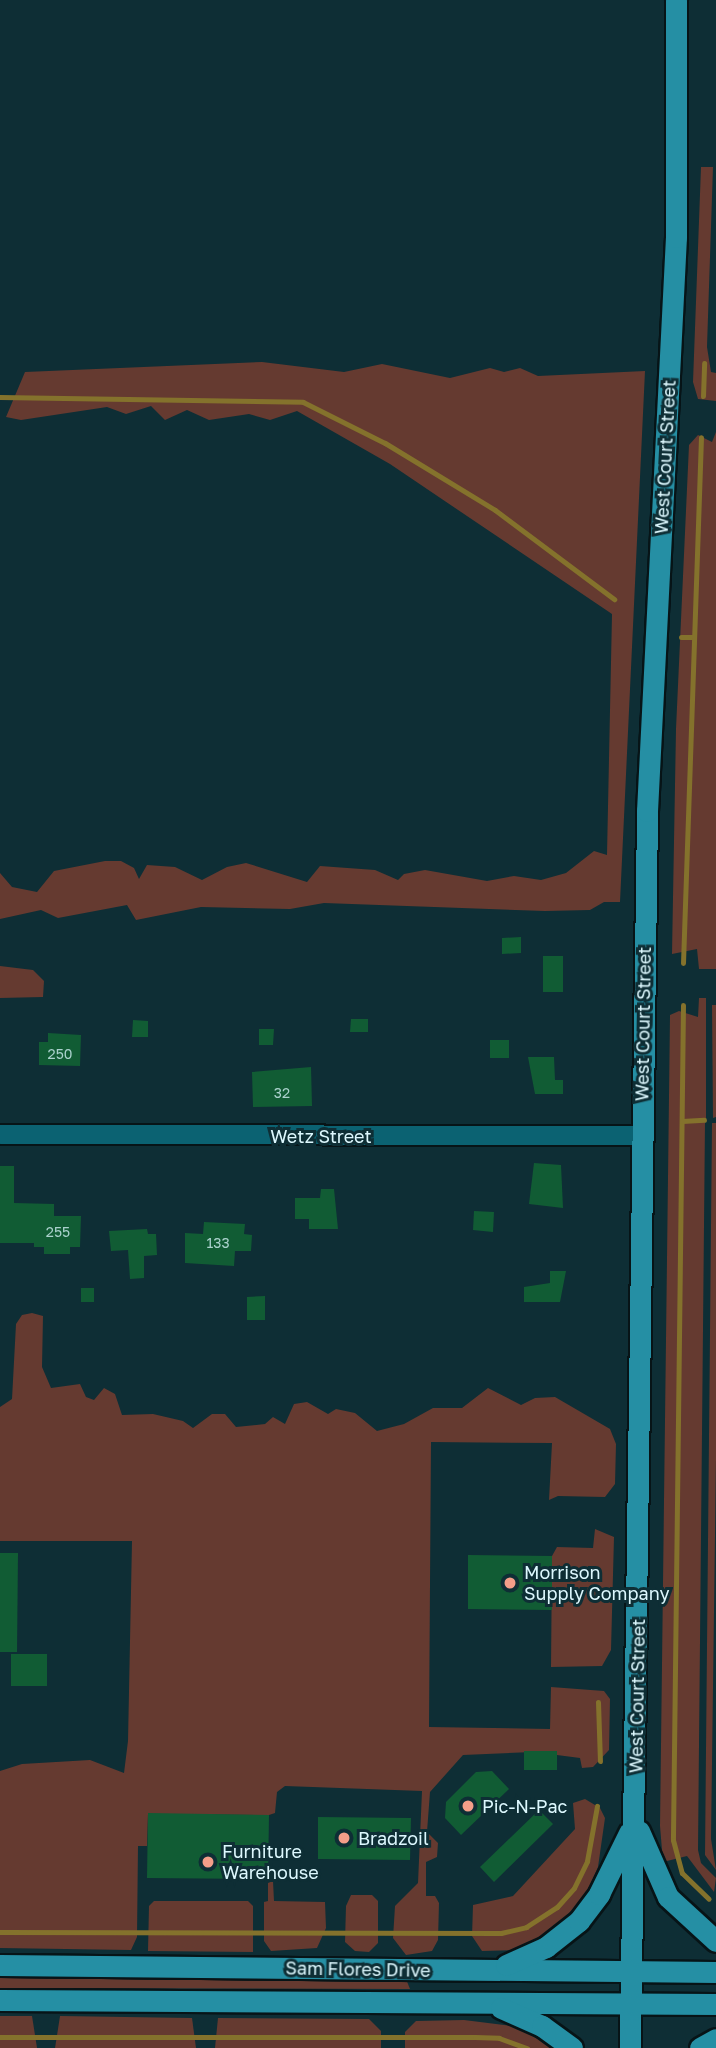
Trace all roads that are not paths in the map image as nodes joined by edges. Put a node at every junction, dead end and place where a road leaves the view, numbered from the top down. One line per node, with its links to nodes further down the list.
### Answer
1 (676, 0): 3 (main road, West Court Street)
2 (0, 1134): 3 (street, Wetz Street)
3 (642, 1135): 4 (main road, West Court Street)
4 (635, 1818): 5 (main road); 7 (main road); 8 (main road, West Court Street)
5 (716, 1941)
6 (0, 1965): 7 (main road, Sam Flores Drive)
7 (478, 1970): 8 (main road, Sam Flores Drive)
8 (631, 1971): 9 (main road, Sam Flores Drive); 12 (main road, West Court Street)
9 (716, 1972)
10 (0, 2000): 11 (main road, Sam Flores Drive)
11 (479, 2003): 12 (main road, Sam Flores Drive); 15 (main road)
12 (630, 2003): 13 (main road, Sam Flores Drive); 16 (main road, West Court Street)
13 (716, 2004)
14 (716, 2039): 17 (main road)
15 (572, 2048)
16 (630, 2048)
17 (699, 2048)

